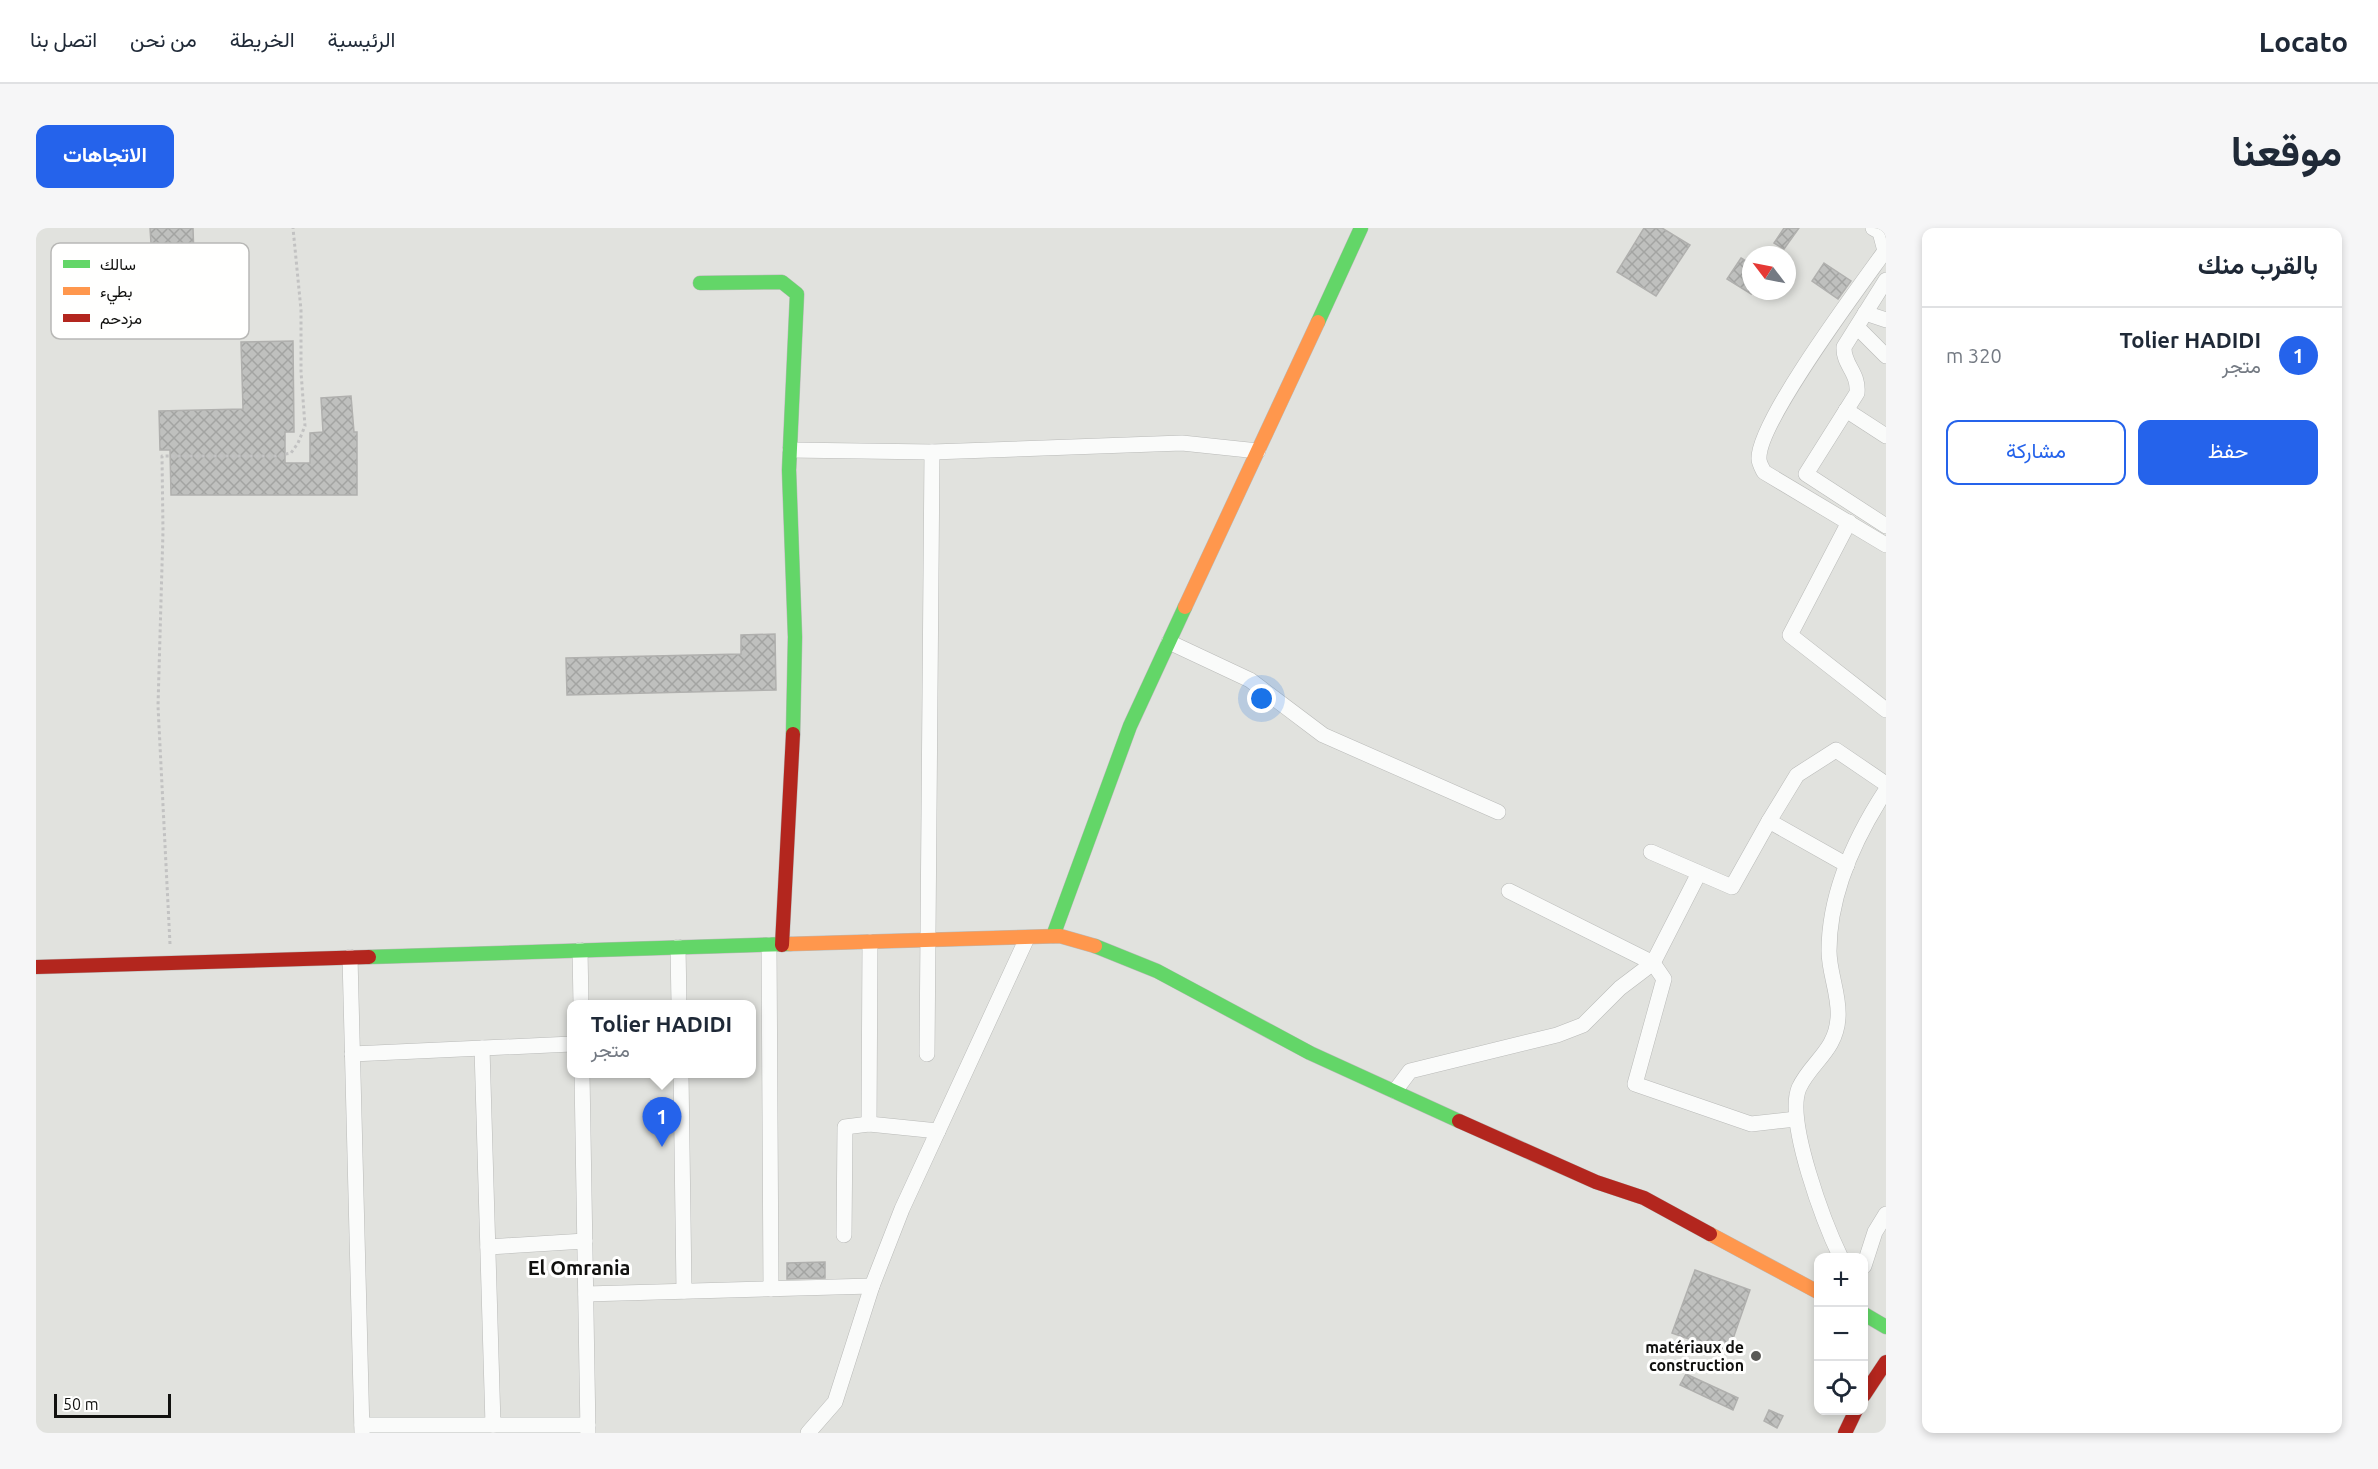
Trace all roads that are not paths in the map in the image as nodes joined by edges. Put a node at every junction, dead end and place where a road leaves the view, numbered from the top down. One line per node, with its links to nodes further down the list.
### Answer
1 (1361, 228): 12 (street)
2 (1873, 228): 14 (street)
3 (1886, 280): 5 (street)
4 (700, 283): 11 (street)
5 (1865, 313): 6 (street); 7 (street)
6 (1886, 320)
7 (1857, 327): 8 (street); 9 (street)
8 (1886, 356)
9 (1846, 410): 10 (street); 15 (street)
10 (1886, 436)
11 (790, 450): 13 (street); 31 (street)
12 (1258, 451): 13 (street); 17 (street)
13 (932, 452): 29 (street)
14 (1849, 522): 16 (street); 18 (street)
15 (1886, 526)
16 (1886, 545)
17 (1169, 642): 21 (street); 27 (street)
18 (1886, 710)
19 (1886, 784): 22 (street)
20 (1886, 790): 24 (street)
21 (1498, 812)
22 (1769, 821): 24 (street); 25 (street)
23 (1651, 852): 25 (street)
24 (1847, 865): 46 (street)
25 (1699, 873): 35 (street)
26 (1509, 891): 35 (street)
27 (1053, 936): 28 (street); 45 (street)
28 (1027, 938): 29 (street); 48 (street)
29 (927, 941): 30 (street); 42 (street)
30 (870, 942): 31 (street); 47 (street)
31 (775, 945): 32 (street); 56 (street)
32 (678, 947): 33 (street); 38 (street)
33 (580, 950): 34 (street); 37 (street)
34 (350, 957): 36 (street); 41 (street)
35 (1653, 963): 45 (street); 46 (street)
36 (36, 967)
37 (581, 1000)
38 (680, 1000)
39 (567, 1044): 40 (street)
40 (482, 1048): 41 (street); 52 (street)
41 (352, 1054): 64 (street)
42 (927, 1054)
43 (582, 1078): 51 (street)
44 (681, 1078): 58 (street)
45 (1395, 1091): 57 (street)
46 (1796, 1119): 53 (street)
47 (870, 1124): 48 (street); 50 (street)
48 (938, 1131): 55 (street)
49 (1886, 1214): 54 (street)
50 (844, 1235)
51 (585, 1241): 52 (street); 59 (street)
52 (488, 1247): 63 (street)
53 (1840, 1253)
54 (1868, 1253)
55 (872, 1286): 56 (street); 66 (street)
56 (771, 1288): 58 (street)
57 (1814, 1290)
58 (684, 1291): 59 (street)
59 (586, 1294): 65 (street)
60 (1886, 1362): 61 (street)
61 (1868, 1388)
62 (1854, 1415): 67 (street)
63 (493, 1425): 64 (street); 65 (street)
64 (362, 1429)
65 (588, 1429)
66 (808, 1433)
67 (1845, 1433)

